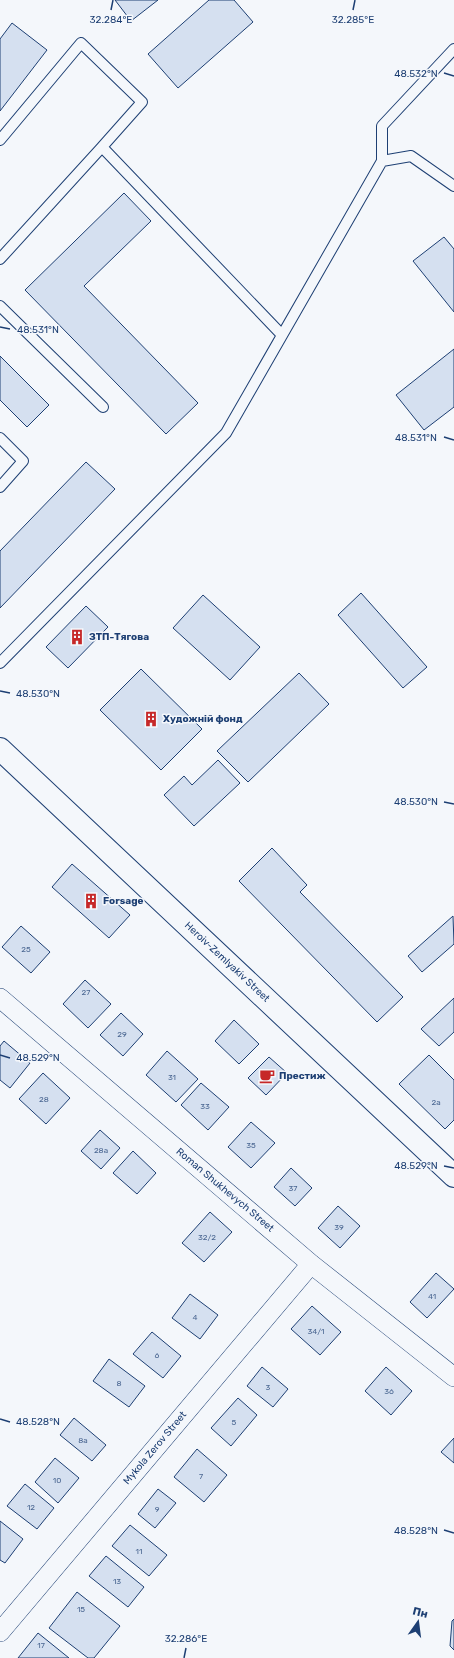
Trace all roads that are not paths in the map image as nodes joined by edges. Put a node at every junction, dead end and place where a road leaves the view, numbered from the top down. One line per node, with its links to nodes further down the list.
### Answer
1 (454, 49): 4 (lane)
2 (0, 140): 3 (lane)
3 (102, 147): 6 (lane); 8 (lane)
4 (382, 161): 5 (lane); 8 (lane)
5 (454, 186)
6 (0, 259)
7 (0, 306): 9 (lane)
8 (282, 335): 12 (lane)
9 (104, 407)
10 (0, 438): 11 (lane)
11 (0, 487)
12 (0, 663)
13 (0, 749): 15 (main road, Heroiv-Zemlyakiv Street)
14 (0, 998): 16 (street, Roman Shukhevych Street)
15 (454, 1176)
16 (311, 1264): 17 (street, Roman Shukhevych Street); 18 (street, Mykola Zerov Street)
17 (454, 1377)
18 (0, 1632)

